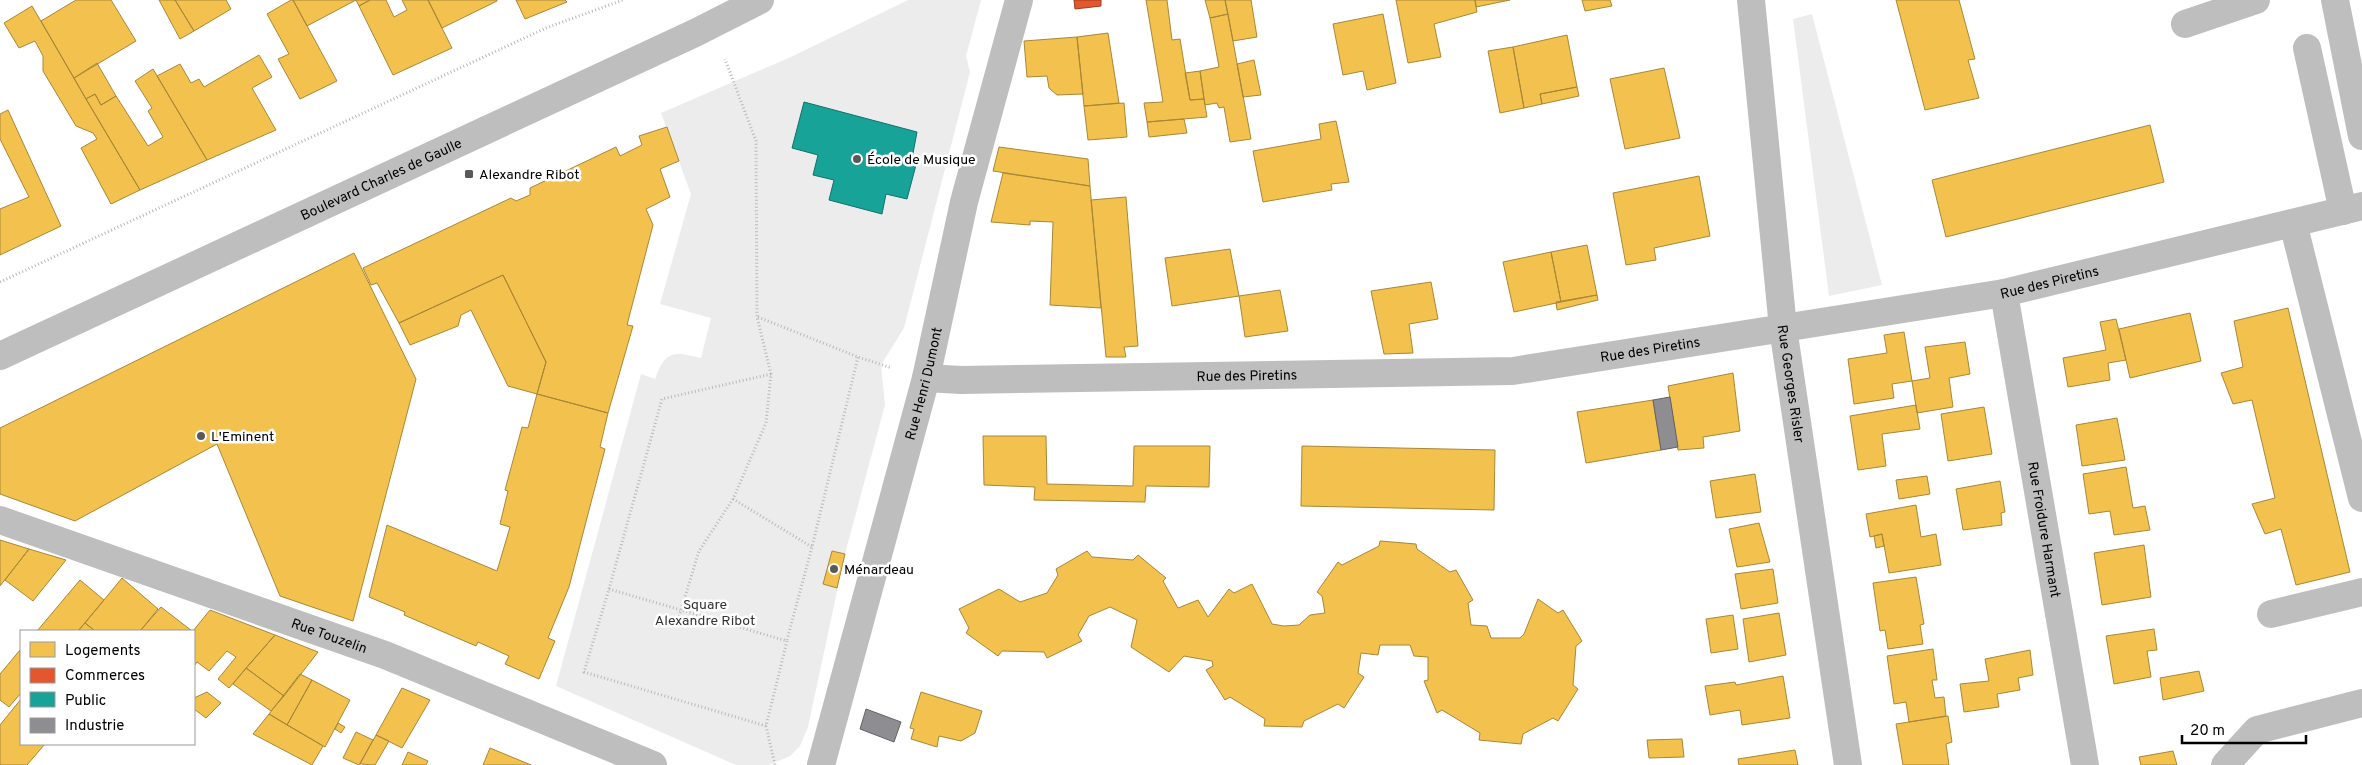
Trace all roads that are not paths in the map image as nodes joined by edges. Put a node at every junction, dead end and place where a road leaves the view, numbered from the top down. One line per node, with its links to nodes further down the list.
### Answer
1 (760, 0): 13 (street, Boulevard Charles de Gaulle)
2 (1019, 0): 14 (street, Rue Henri Dumont)
3 (1751, 0): 12 (street, Rue Georges Risler)
4 (2256, 0): 6 (street)
5 (2335, 0): 8 (street)
6 (2185, 24)
7 (2307, 48): 9 (street)
8 (2362, 136)
9 (2352, 209): 10 (street, Rue des Piretins)
10 (2294, 223): 11 (street, Rue des Piretins); 15 (street)
11 (2004, 293): 12 (street, Rue des Piretins); 23 (street, Rue Froidure Harmant)
12 (1783, 328): 14 (street, Rue des Piretins); 22 (street, Rue Georges Risler)
13 (0, 356)
14 (926, 378): 21 (street, Rue Henri Dumont)
15 (2362, 498)
16 (0, 520): 20 (street, Rue Touzelin)
17 (2362, 592): 18 (street)
18 (2271, 614)
19 (2362, 703): 24 (street)
20 (653, 765)
21 (822, 765)
22 (1848, 765)
23 (2084, 765)
24 (2225, 765)

